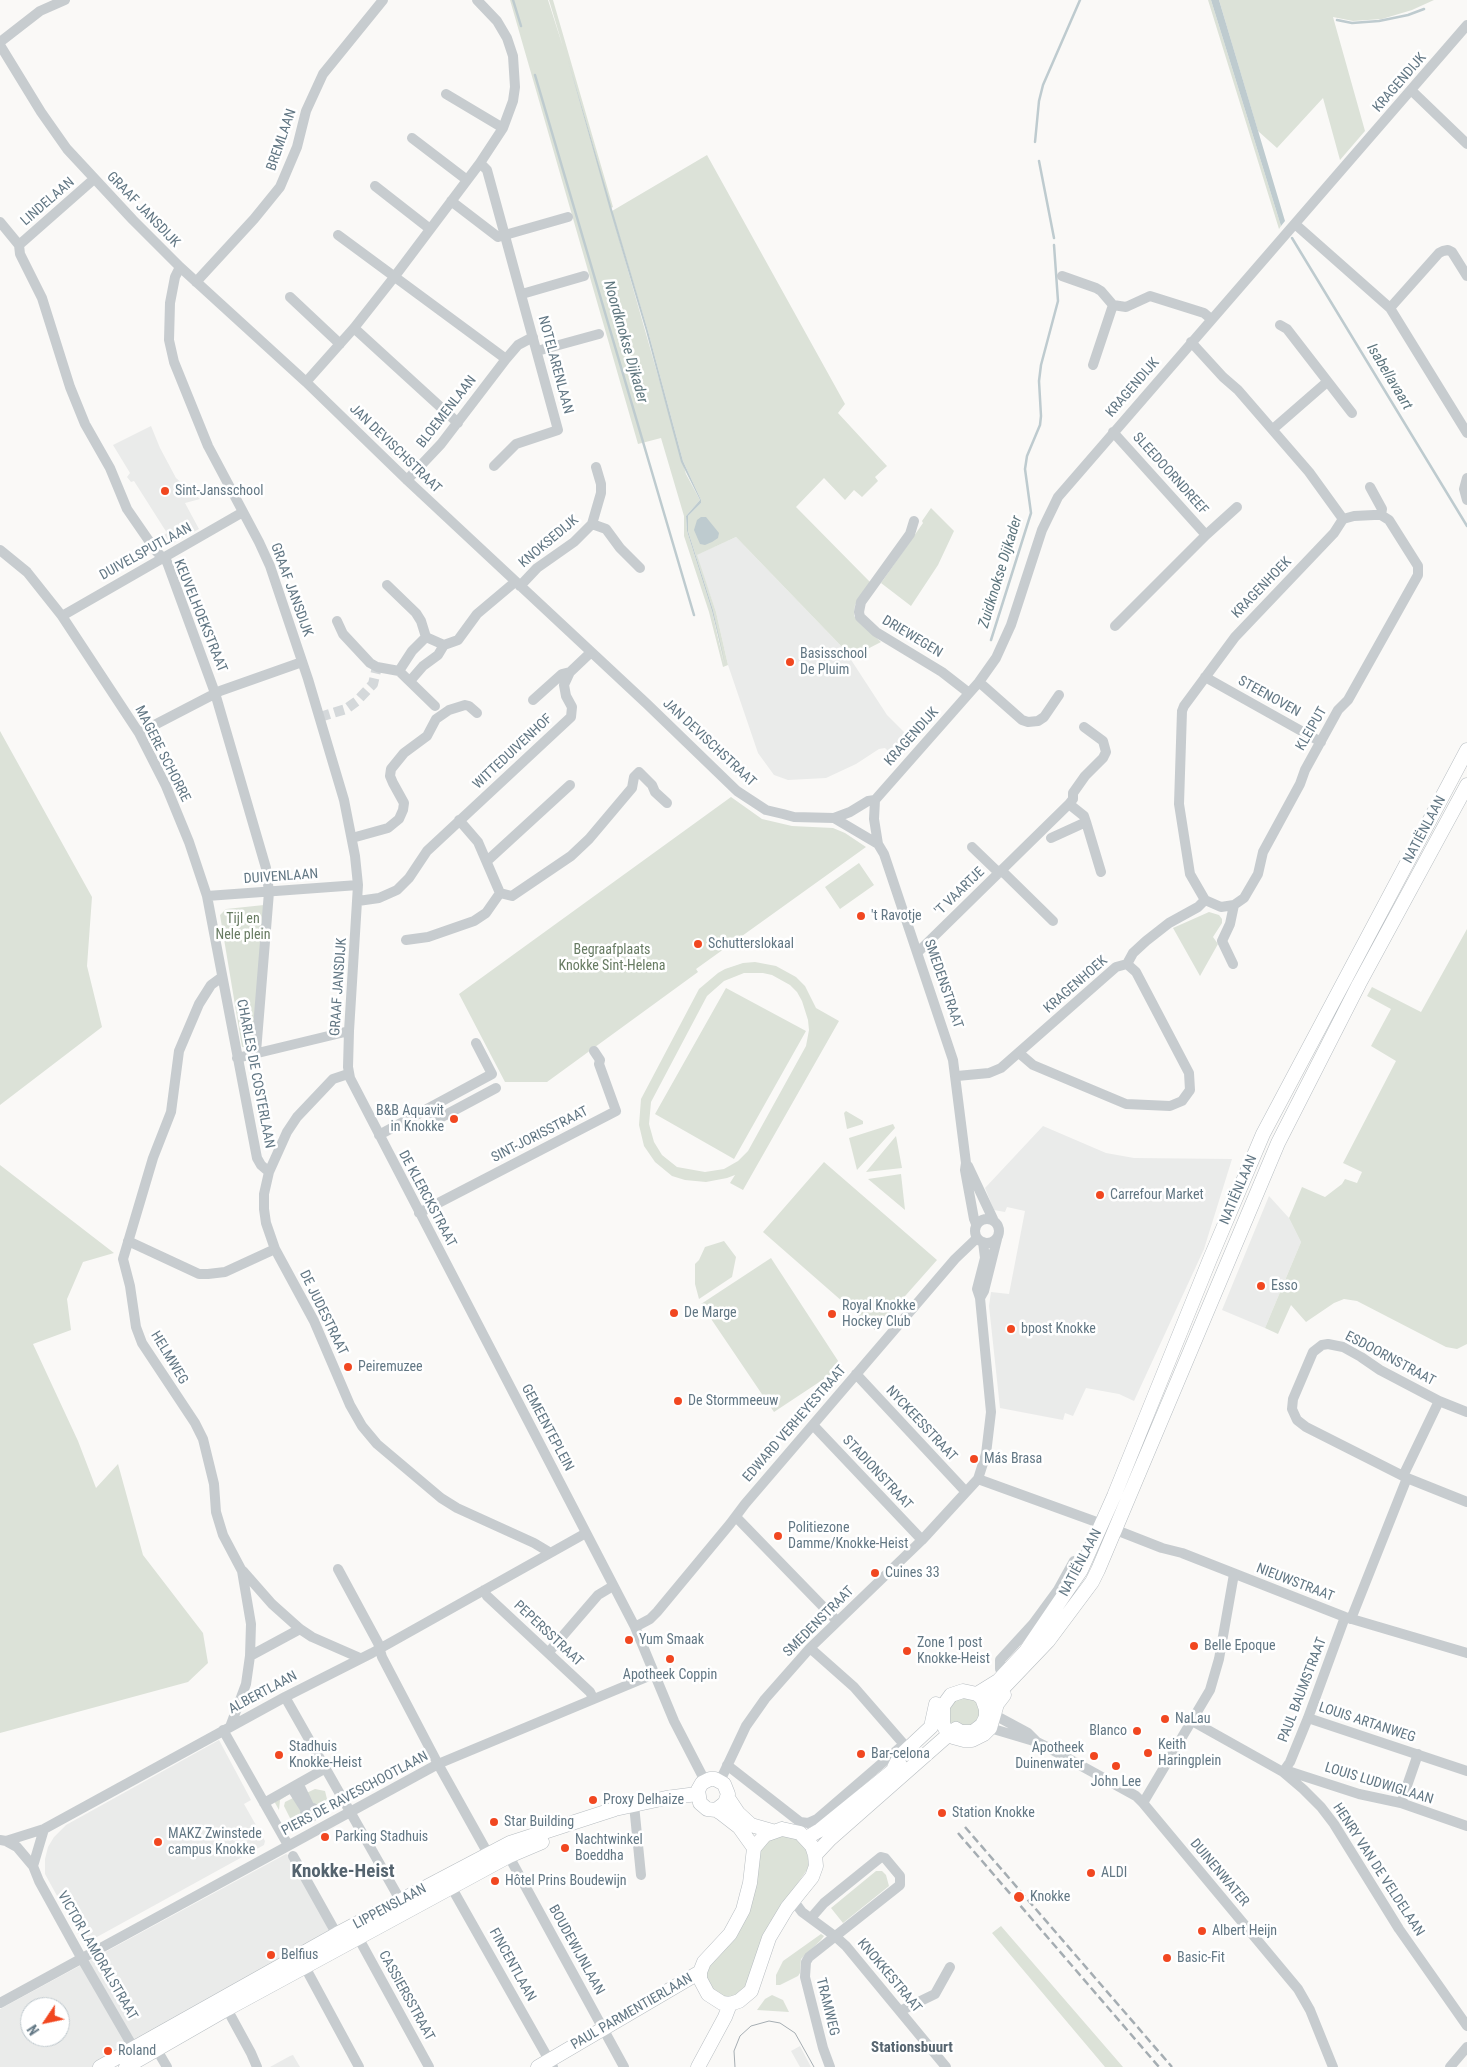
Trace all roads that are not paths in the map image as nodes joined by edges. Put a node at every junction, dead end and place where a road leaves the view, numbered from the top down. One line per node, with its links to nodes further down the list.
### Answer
1 (65, 0): 5 (street)
2 (383, 0): 28 (street, BREMLAAN)
3 (477, 0): 8 (street)
4 (1467, 26): 6 (street, KRAGENDIJK)
5 (0, 43): 12 (street, GRAAF JANSDIJK)
6 (1411, 90): 10 (street); 18 (street, KRAGENDIJK)
7 (446, 94): 8 (street)
8 (503, 128): 11 (street)
9 (412, 138): 13 (street)
10 (1467, 144)
11 (480, 163): 13 (street); 21 (street, NOTELARENLAAN)
12 (94, 179): 22 (street, LINDELAAN); 23 (street, GRAAF JANSDIJK)
13 (466, 180): 15 (street)
14 (375, 186): 19 (street)
15 (451, 201): 19 (street); 21 (street)
16 (568, 217): 21 (street)
17 (0, 222): 22 (street, KEUVELHOEKSTRAAT)
18 (1295, 224): 32 (street); 33 (street, KRAGENDIJK)
19 (430, 229): 24 (street)
20 (338, 234): 24 (street)
21 (506, 235): 29 (street, NOTELARENLAAN)
22 (19, 245): 64 (street, KEUVELHOEKSTRAAT)
23 (180, 267): 28 (street, JAN DEVISCHSTRAAT); 57 (street, GRAAF JANSDIJK)
24 (395, 276): 35 (street); 41 (street)
25 (584, 276): 29 (street)
26 (1062, 276): 31 (street)
27 (1467, 276): 32 (street)
28 (196, 282): 43 (street, JAN DEVISCHSTRAAT)
29 (522, 294): 37 (street, NOTELARENLAAN)
30 (290, 297): 39 (street)
31 (1113, 305): 33 (street); 42 (street)
32 (1390, 308): 49 (street)
33 (1211, 319): 38 (street, KRAGENDIJK)
34 (1280, 324): 44 (street)
35 (354, 328): 39 (street); 46 (street)
36 (599, 334): 40 (street)
37 (533, 337): 40 (street, NOTELARENLAAN); 41 (street, BLOEMENLAAN)
38 (1191, 342): 47 (street); 48 (street, KRAGENDIJK)
39 (340, 344): 43 (street)
40 (537, 351): 50 (street, NOTELARENLAAN)
41 (506, 359): 46 (street, BLOEMENLAAN)
42 (1093, 365)
43 (306, 382): 53 (street, JAN DEVISCHSTRAAT)
44 (1327, 382): 45 (street); 47 (street)
45 (1352, 413)
46 (458, 423): 53 (street, BLOEMENLAAN)
47 (1273, 430): 59 (street)
48 (1113, 432): 62 (street, SLEEDOORNDREEF); 79 (street, KRAGENDIJK)
49 (1467, 433)
50 (494, 466)
51 (596, 467): 61 (street)
52 (1467, 478): 55 (street)
53 (408, 480): 66 (street, JAN DEVISCHSTRAAT)
54 (1370, 486): 58 (street, KLEIPUT)
55 (1467, 500)
56 (1237, 507): 62 (street, SLEEDOORNDREEF)
57 (243, 512): 64 (street, DUIVELSPUTLAAN); 74 (street, GRAAF JANSDIJK)
58 (1381, 515): 59 (street); 90 (street, KLEIPUT)
59 (1343, 519): 77 (street, KRAGENHOEK)
60 (914, 522): 81 (street, DRIEWEGEN)
61 (592, 524): 65 (street, KNOKSEDIJK); 66 (street, KNOKSEDIJK)
62 (1206, 535): 70 (street, SLEEDOORNDREEF)
63 (0, 550): 68 (street, MAGERE SCHORRE)
64 (161, 558): 68 (street, DUIVELSPUTLAAN); 80 (street, KEUVELHOEKSTRAAT)
65 (640, 568)
66 (518, 584): 72 (street, KNOKSEDIJK); 73 (street, JAN DEVISCHSTRAAT)
67 (387, 585): 71 (street)
68 (62, 616): 89 (street, MAGERE SCHORRE)
69 (337, 621): 75 (street)
70 (1115, 626)
71 (426, 637): 72 (street); 75 (street)
72 (444, 645): 78 (street, KNOKSEDIJK)
73 (590, 652): 76 (street); 97 (street, JAN DEVISCHSTRAAT)
74 (302, 662): 80 (street); 100 (street, GRAAF JANSDIJK)
75 (399, 671): 78 (street)
76 (570, 672): 83 (street); 98 (street, WITTEDUIVENHOF)
77 (1205, 677): 90 (street, STEENOVEN); 111 (street, KRAGENHOEK)
78 (410, 681): 84 (street)
79 (979, 682): 81 (street, KRAGENDIJK); 82 (street)
80 (215, 693): 89 (street); 108 (street, KEUVELHOEKSTRAAT)
81 (969, 693): 94 (street, KRAGENDIJK)
82 (1059, 695)
83 (532, 700)
84 (435, 706): 85 (street); 87 (street)
85 (450, 710): 86 (street); 87 (street)
86 (476, 713)
87 (436, 720): 100 (street)
88 (1084, 727): 96 (street, 'T VAARTJE)
89 (139, 733): 110 (street, MAGERE SCHORRE)
90 (1321, 742): 113 (street, KLEIPUT)
91 (1467, 750): 151 (main road, NATIËNLAAN)
92 (570, 785): 104 (street)
93 (1467, 785): 152 (main road, NATIËNLAAN)
94 (875, 800): 97 (street, KRAGENDIJK); 102 (street, SMEDENSTRAAT)
95 (667, 803): 109 (street)
96 (1069, 804): 99 (street); 105 (street, 'T VAARTJE)
97 (834, 818): 102 (street, JAN DEVISCHSTRAAT)
98 (459, 820): 104 (street); 112 (street, WITTEDUIVENHOF)
99 (1086, 822): 101 (street); 106 (street)
100 (352, 838): 107 (street, GRAAF JANSDIJK)
101 (1051, 838)
102 (878, 844): 116 (street, SMEDENSTRAAT)
103 (972, 847): 105 (street, 'T VAARTJE)
104 (487, 861): 109 (street)
105 (1000, 872): 114 (street, 'T VAARTJE); 116 (street, 'T VAARTJE)
106 (1101, 872)
107 (358, 885): 108 (street, DUIVENLAAN); 112 (street, GRAAF JANSDIJK)
108 (269, 892): 110 (street, DUIVENLAAN); 123 (street, KEUVELHOEKSTRAAT)
109 (500, 893): 115 (street)
110 (207, 896): 119 (street, MAGERE SCHORRE)
111 (1205, 900): 113 (street); 117 (street, KRAGENHOEK)
112 (358, 901): 120 (street, GRAAF JANSDIJK)
113 (1234, 905): 118 (street, KLEIPUT)
114 (1053, 921)
115 (406, 940)
116 (918, 952): 127 (street, SMEDENSTRAAT)
117 (1127, 964): 124 (street, KRAGENHOEK); 124 (street)
118 (1234, 964)
119 (222, 977): 125 (street, CHARLES DE COSTERLAAN); 138 (street, HELMWEG)
120 (349, 1031): 123 (street); 126 (street, GRAAF JANSDIJK)
121 (476, 1043): 129 (street)
122 (594, 1051): 133 (street, SINT-JORISSTRAAT)
123 (256, 1052): 125 (street)
124 (1019, 1054): 127 (street, KRAGENHOEK)
125 (237, 1058): 132 (street, CHARLES DE COSTERLAAN)
126 (348, 1074): 130 (street, DE KLERCKSTRAAT); 132 (street, DE JUDESTRAAT)
127 (957, 1076): 131 (street, SMEDENSTRAAT)
128 (496, 1088): 129 (street)
129 (429, 1110): 130 (street)
130 (378, 1135): 133 (street, DE KLERCKSTRAAT)
131 (966, 1162): 134 (street, SMEDENSTRAAT); 135 (street, SMEDENSTRAAT)
132 (269, 1172): 139 (street, DE JUDESTRAAT)
133 (419, 1213): 141 (street, DE KLERCKSTRAAT)
134 (993, 1219): 135 (street); 136 (street)
135 (976, 1224): 137 (street)
136 (996, 1239): 137 (street); 140 (street, SMEDENSTRAAT)
137 (980, 1240): 140 (street, SMEDENSTRAAT); 142 (street, EDWARD VERHEYESTRAAT)
138 (128, 1241): 139 (street); 158 (street, HELMWEG)
139 (275, 1249): 155 (street, DE JUDESTRAAT)
140 (980, 1298): 147 (street, SMEDENSTRAAT)
141 (483, 1336): 153 (street, GEMEENTEPLEIN)
142 (856, 1374): 145 (street, EDWARD VERHEYESTRAAT); 148 (street, NYCKEESSTRAAT)
143 (1439, 1401): 144 (street, ESDOORNSTRAAT); 146 (street, ESDOORNSTRAAT); 146 (street, ESDOORNSTRAAT)
144 (1467, 1412)
145 (813, 1425): 150 (street, EDWARD VERHEYESTRAAT); 154 (street, STADIONSTRAAT)
146 (1405, 1477): 149 (street, ESDOORNSTRAAT); 162 (street, ESDOORNSTRAAT)
147 (978, 1479): 148 (street, SMEDENSTRAAT); 151 (street)
148 (966, 1492): 154 (street, SMEDENSTRAAT)
149 (1467, 1502)
150 (736, 1517): 163 (street); 164 (street, EDWARD VERHEYESTRAAT)
151 (1102, 1524): 156 (main road, NATIËNLAAN)
152 (1116, 1530): 159 (street, NIEUWSTRAAT); 166 (main road, NATIËNLAAN)
153 (586, 1533): 155 (street); 160 (street, GEMEENTEPLEIN)
154 (922, 1540): 163 (street, SMEDENSTRAAT)
155 (549, 1552): 161 (street, ALBERTLAAN)
156 (1084, 1564): 166 (main road, NATIËNLAAN); 173 (street)
157 (338, 1569): 168 (street)
158 (242, 1571): 165 (street); 171 (street, HELMWEG)
159 (1234, 1574): 162 (street, NIEUWSTRAAT); 180 (street)
160 (613, 1586): 164 (street, GEMEENTEPLEIN); 169 (street)
161 (484, 1590): 168 (street, ALBERTLAAN); 169 (street, PEPERSSTRAAT)
162 (1348, 1618): 170 (street, NIEUWSTRAAT); 179 (street, PAUL BAUMSTRAAT)
163 (837, 1621): 167 (street, SMEDENSTRAAT)
164 (635, 1627): 174 (street, GEMEENTEPLEIN)
165 (300, 1629): 171 (street); 172 (street)
166 (1040, 1641): 173 (main road, NATIËNLAAN); 175 (main road, NATIËNLAAN); 178 (main road, NATIËNLAAN)
167 (810, 1648): 183 (street); 186 (street, SMEDENSTRAAT)
168 (378, 1649): 172 (street, ALBERTLAAN); 185 (street)
169 (548, 1653): 177 (street, PEPERSSTRAAT)
170 (1467, 1653)
171 (250, 1656): 181 (street, HELMWEG)
172 (360, 1658): 176 (street, ALBERTLAAN)
173 (1000, 1669): 182 (main road, NATIËNLAAN)
174 (654, 1674): 177 (street, PIERS DE RAVESCHOOTLAAN); 191 (street, GEMEENTEPLEIN)
175 (977, 1694): 178 (main road); 182 (main road)
176 (285, 1697): 181 (street, ALBERTLAAN); 187 (street)
177 (593, 1698): 185 (street, PIERS DE RAVESCHOOTLAAN)
178 (989, 1714): 182 (main road, NATIËNLAAN); 197 (street, DUINENWATER)
179 (1308, 1718): 184 (street, LOUIS ARTANWEG); 189 (street, PAUL BAUMSTRAAT)
180 (1192, 1721): 189 (street, HENRY VAN DE VELDELAAN); 197 (street)
181 (226, 1729): 196 (street); 204 (street, ALBERTLAAN)
182 (946, 1731): 183 (main road, NATIËNLAAN); 190 (main road, NATIËNLAAN); 190 (main road, NATIËNLAAN)
183 (906, 1747): 186 (street); 190 (main road, NATIËNLAAN)
184 (1418, 1754): 188 (street, LOUIS ARTANWEG); 198 (street, LOUIS ARTANWEG)
185 (438, 1764): 201 (street, PIERS DE RAVESCHOOTLAAN); 213 (street)
186 (727, 1765): 192 (street, SMEDENSTRAAT)
187 (326, 1768): 196 (street); 201 (street)
188 (1467, 1771)
189 (1283, 1772): 198 (street, LOUIS LUDWIGLAAN); 233 (street, HENRY VAN DE VELDELAAN)
190 (898, 1773): 206 (main road, NATIËNLAAN); 211 (main road, NATIËNLAAN)
191 (705, 1781): 192 (main road); 194 (main road)
192 (720, 1781): 195 (main road)
193 (300, 1792): 202 (street)
194 (698, 1798): 199 (main road, LIPPENSLAAN); 200 (main road)
195 (728, 1798): 200 (main road); 205 (main road)
196 (264, 1803): 208 (street)
197 (1143, 1803): 249 (street, DUINENWATER)
198 (1401, 1804): 203 (street, LOUIS LUDWIGLAAN)
199 (634, 1809): 210 (main road, LIPPENSLAAN); 215 (street)
200 (716, 1810): 209 (main road)
201 (350, 1811): 208 (street, PIERS DE RAVESCHOOTLAAN); 218 (street)
202 (312, 1816)
203 (1467, 1826)
204 (44, 1829): 207 (street, ALBERTLAAN); 214 (street)
205 (772, 1831): 206 (main road); 209 (main road)
206 (806, 1838): 211 (main road)
207 (3, 1840): 214 (street, VICTOR LAMORALSTRAAT)
208 (288, 1846): 225 (street, PIERS DE RAVESCHOOTLAAN)
209 (754, 1848): 228 (main road)
210 (506, 1851): 213 (main road, LIPPENSLAAN); 234 (street, BOUDEWIJNLAAN)
211 (816, 1855): 217 (main road)
212 (294, 1856): 221 (street)
213 (491, 1859): 216 (main road, LIPPENSLAAN)
214 (33, 1866): 225 (street, VICTOR LAMORALSTRAAT)
215 (641, 1876)
216 (449, 1882): 218 (main road, LIPPENSLAAN); 238 (street, FINCENTLAAN)
217 (793, 1900): 219 (main road); 220 (street, KNOKKESTRAAT)
218 (404, 1907): 221 (main road, LIPPENSLAAN); 223 (main road, LIPPENSLAAN)
219 (784, 1912): 220 (street); 230 (main road)
220 (806, 1915): 222 (street, KNOKKESTRAAT); 222 (street, TRAMWEG)
221 (337, 1934): 224 (street); 237 (main road, LIPPENSLAAN)
222 (836, 1937): 232 (street, KNOKKESTRAAT); 247 (street, TRAMWEG)
223 (359, 1939): 224 (main road, LIPPENSLAAN); 244 (street, CASSIERSSTRAAT)
224 (344, 1947): 226 (main road, LIPPENSLAAN)
225 (82, 1959): 229 (street, PIERS DE RAVESCHOOTLAAN); 237 (street, VICTOR LAMORALSTRAAT)
226 (305, 1967): 231 (main road, LIPPENSLAAN); 243 (street)
227 (950, 1967): 232 (street)
228 (700, 1972): 230 (main road); 234 (main road, PAUL PARMENTIERLAAN)
229 (1, 2000)
230 (730, 2004): 246 (main road)
231 (227, 2009): 236 (main road, LIPPENSLAAN); 242 (street)
232 (900, 2010): 248 (street, KNOKKESTRAAT)
233 (1467, 2026)
234 (604, 2030): 238 (main road, PAUL PARMENTIERLAAN); 245 (street, BOUDEWIJNLAAN)
235 (1467, 2048): 250 (street)
236 (158, 2050): 237 (main road, LIPPENSLAAN); 241 (street)
237 (137, 2054): 239 (main road, LIPPENSLAAN); 240 (main road, LIPPENSLAAN)
238 (547, 2065)
239 (100, 2067)
240 (126, 2067)
241 (167, 2067)
242 (257, 2067)
243 (359, 2067)
244 (429, 2067)
245 (624, 2067)
246 (698, 2067)
247 (830, 2067)
248 (946, 2067)
249 (1333, 2067)
250 (1450, 2067)

